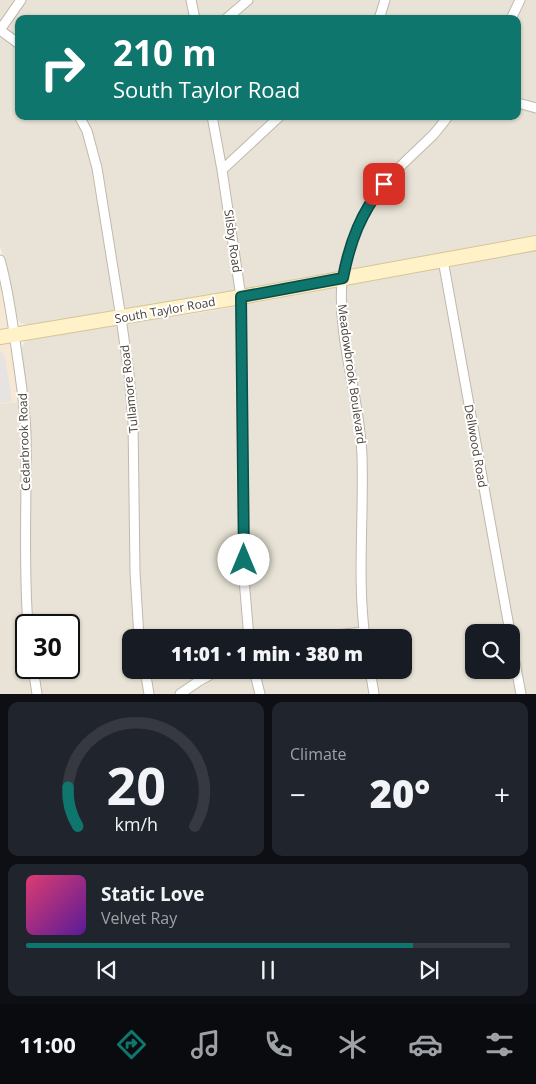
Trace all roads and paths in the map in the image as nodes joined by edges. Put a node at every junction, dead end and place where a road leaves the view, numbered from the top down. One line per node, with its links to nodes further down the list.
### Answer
1 (21, 0): 10 (street)
2 (191, 0): 6 (street)
3 (248, 0): 7 (street)
4 (385, 0): 8 (street)
5 (520, 0): 9 (street)
6 (194, 15)
7 (231, 15)
8 (380, 15)
9 (513, 15)
10 (0, 30): 11 (street)
11 (15, 41)
12 (521, 104): 13 (street)
13 (536, 108)
14 (82, 120): 24 (street, Tullamore Road)
15 (213, 120): 18 (street, Silsby Road)
16 (276, 120): 18 (street)
17 (445, 120): 22 (street, Meadowbrook Boulevard)
18 (222, 170): 23 (street, Silsby Road)
19 (536, 244): 21 (main road, South Taylor Road)
20 (0, 260): 25 (street, Cedarbrook Road)
21 (443, 260): 22 (main road, South Taylor Road); 28 (street, Dellwood Road)
22 (343, 278): 23 (main road, South Taylor Road); 31 (street, Meadowbrook Boulevard)
23 (241, 297): 24 (main road, South Taylor Road); 30 (street, Silsby Road)
24 (121, 318): 25 (main road, South Taylor Road); 29 (street, Tullamore Road)
25 (14, 335): 26 (main road, South Taylor Road); 27 (street, Cedarbrook Road)
26 (0, 337)
27 (28, 614)
28 (509, 624)
29 (138, 629)
30 (248, 629)
31 (364, 629)
32 (35, 679): 38 (street)
33 (146, 679): 39 (street)
34 (202, 679): 40 (street)
35 (256, 679): 41 (street)
36 (372, 679): 42 (street)
37 (518, 679): 43 (street)
38 (37, 694)
39 (149, 694)
40 (180, 694)
41 (260, 694)
42 (374, 694)
43 (521, 694)

